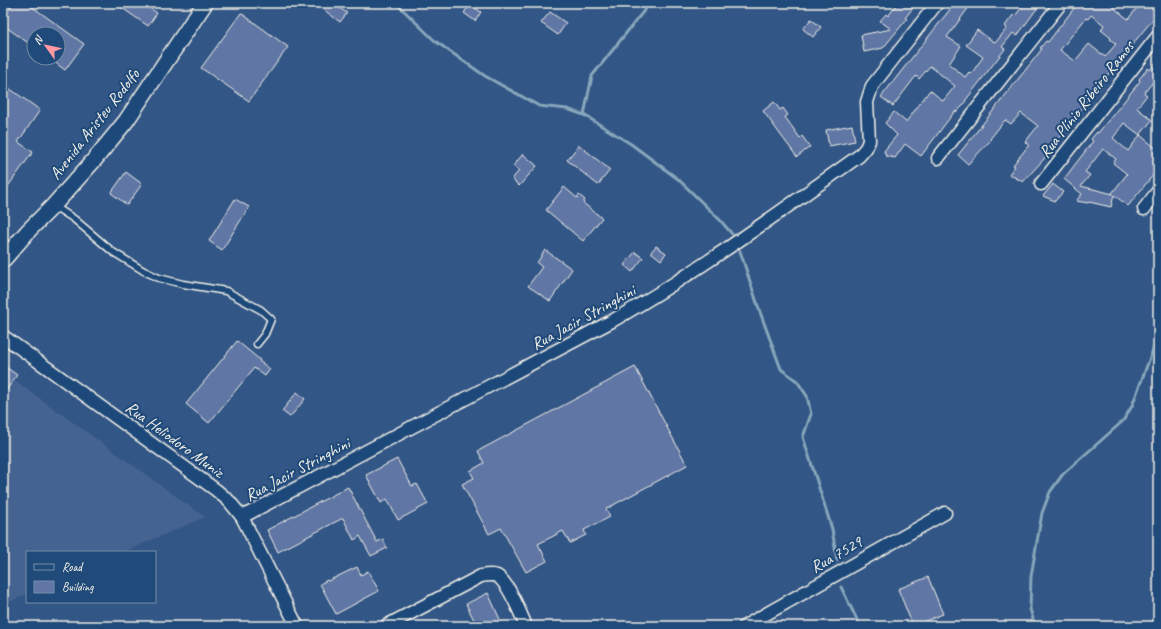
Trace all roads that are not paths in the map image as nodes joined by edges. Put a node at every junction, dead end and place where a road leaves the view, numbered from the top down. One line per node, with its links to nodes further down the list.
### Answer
1 (205, 3): 8 (street, Avenida Aristeu Rodolfo)
2 (937, 3): 14 (street, Rua Jacir Stringhini)
3 (1061, 3): 5 (street)
4 (1158, 36): 6 (street, Rua Plínio Ribeiro Ramos)
5 (938, 158)
6 (1041, 184)
7 (1158, 191): 9 (street)
8 (53, 206): 10 (street, Avenida Aristeu Rodolfo); 12 (lane)
9 (1144, 209)
10 (3, 260)
11 (3, 336): 14 (street, Rua Heliodoro Muniz)
12 (257, 344)
13 (945, 512): 18 (street, Rua 7529)
14 (242, 518): 15 (street, Rua Heliodoro Muniz)
15 (297, 626)
16 (386, 626): 17 (street)
17 (526, 626)
18 (745, 626)

